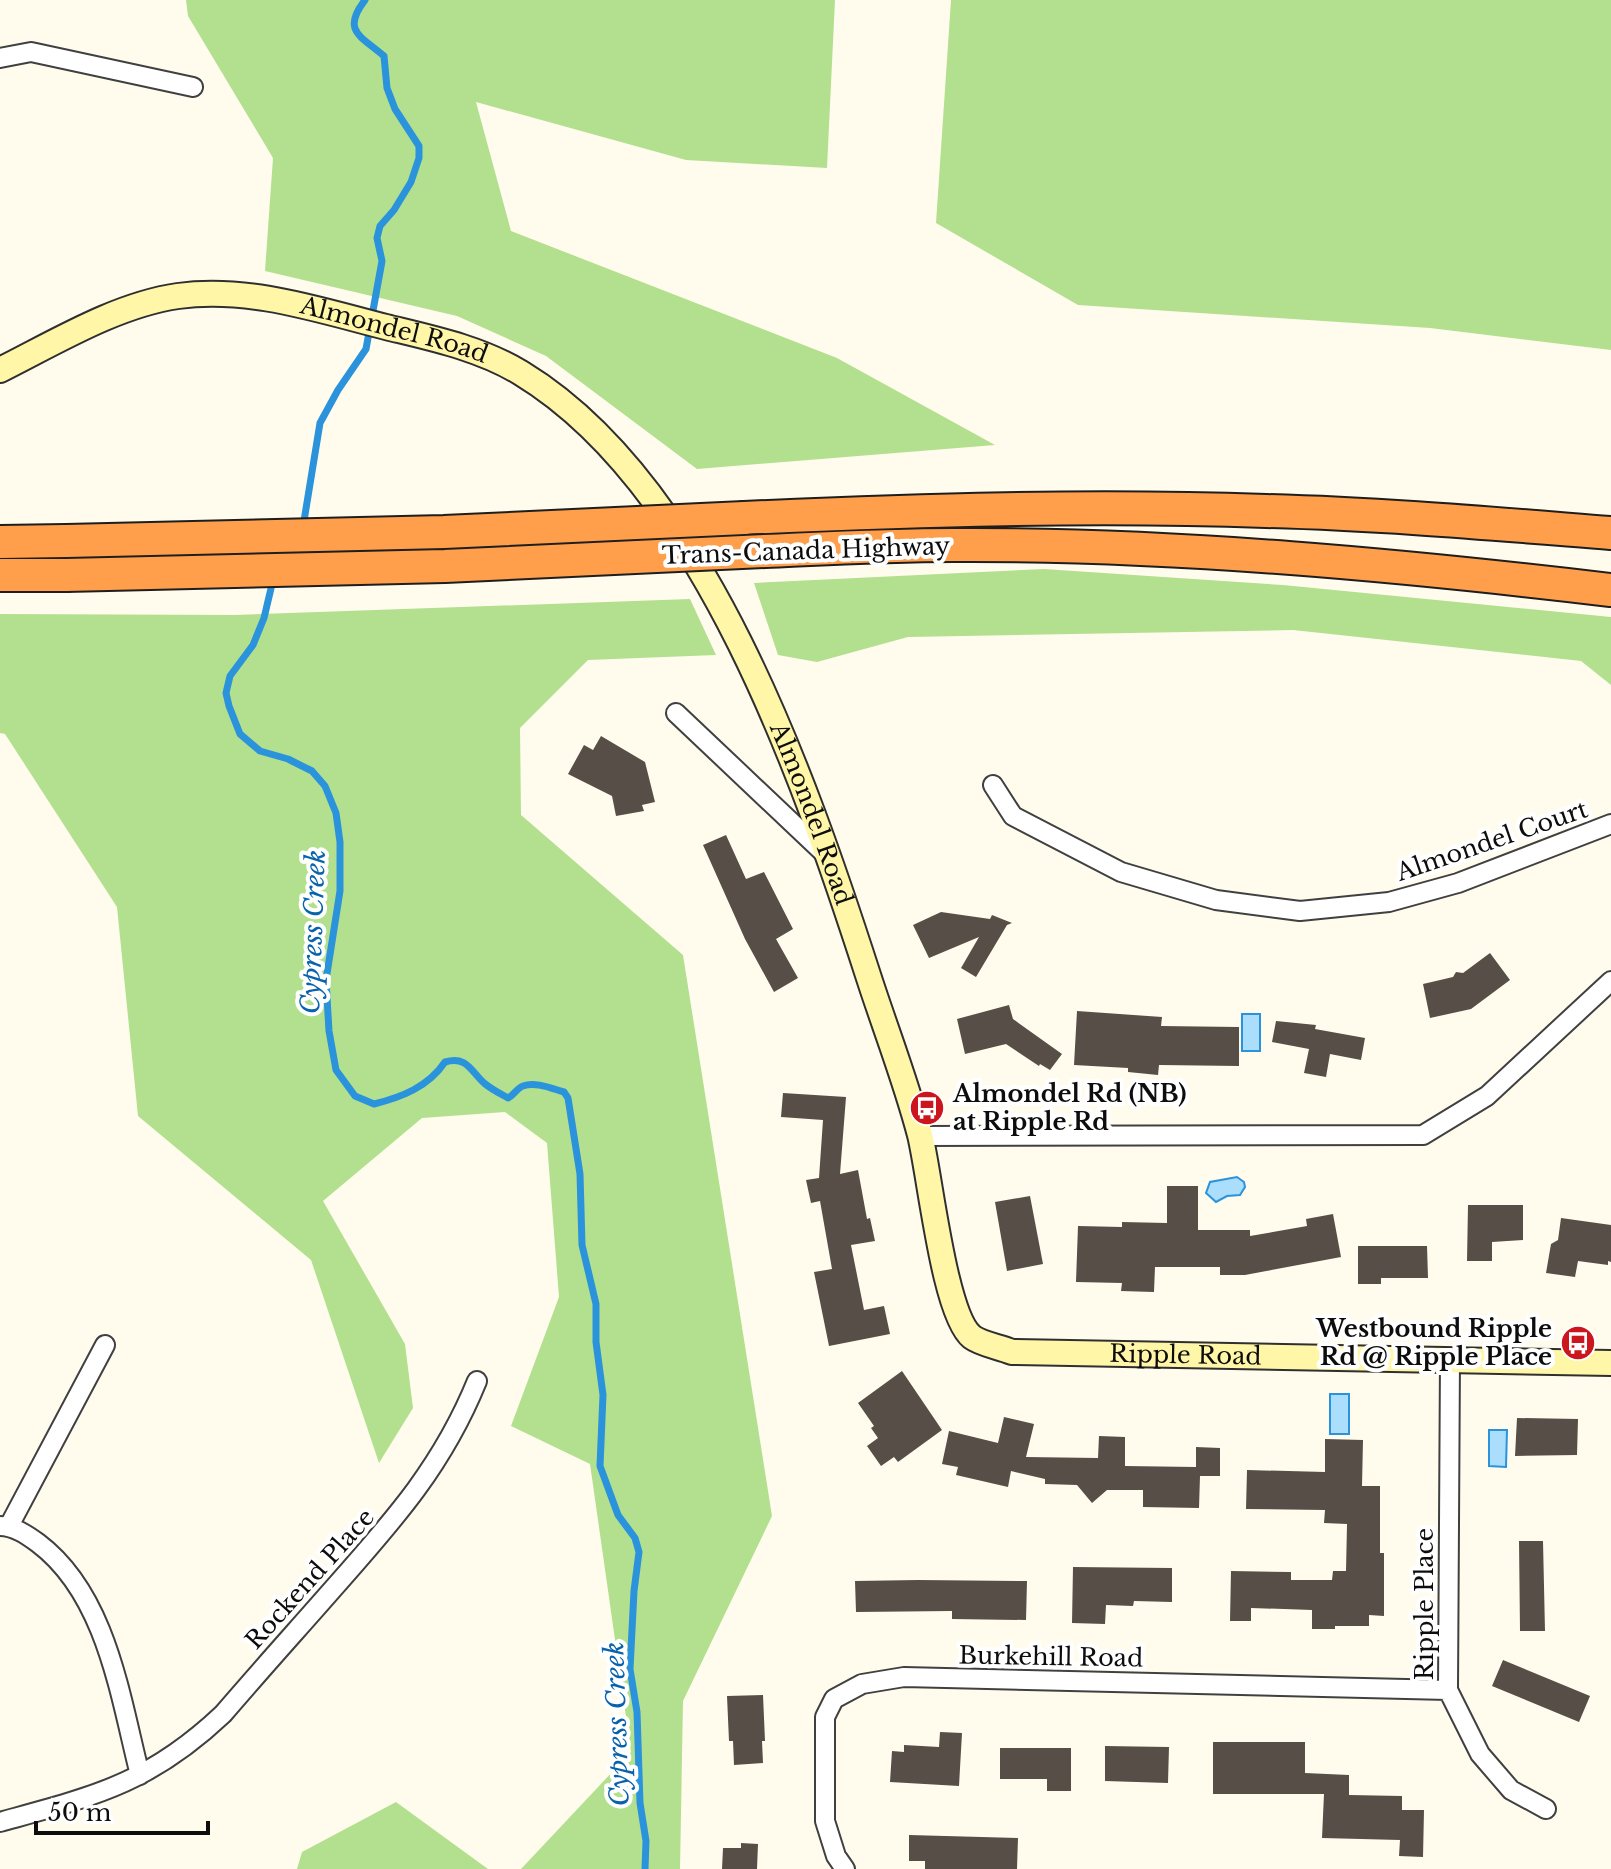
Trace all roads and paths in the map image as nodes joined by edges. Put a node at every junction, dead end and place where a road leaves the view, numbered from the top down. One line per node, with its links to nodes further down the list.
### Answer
1 (0, 58): 2 (street)
2 (193, 87)
3 (0, 370): 11 (street, Almondel Road)
4 (1611, 533): 5 (highway, Trans-Canada Highway, bridge)
5 (0, 542)
6 (0, 575): 7 (highway, Trans-Canada Highway, bridge)
7 (1611, 590)
8 (676, 713): 11 (street)
9 (993, 785): 10 (street, Almondel Court)
10 (1611, 824)
11 (830, 859): 13 (street, Almondel Road)
12 (1611, 981): 13 (street)
13 (920, 1136): 15 (street, Ripple Road)
14 (105, 1345): 18 (street)
15 (1450, 1358): 16 (street, Ripple Road); 19 (street, Ripple Place)
16 (1611, 1363)
17 (477, 1381): 20 (street, Rockend Place)
18 (5, 1526): 20 (street)
19 (1448, 1690): 21 (street, Ripple Place); 23 (street, Burkehill Road)
20 (140, 1775): 22 (street, Rockend Place)
21 (1546, 1809)
22 (0, 1822)
23 (845, 1869)

